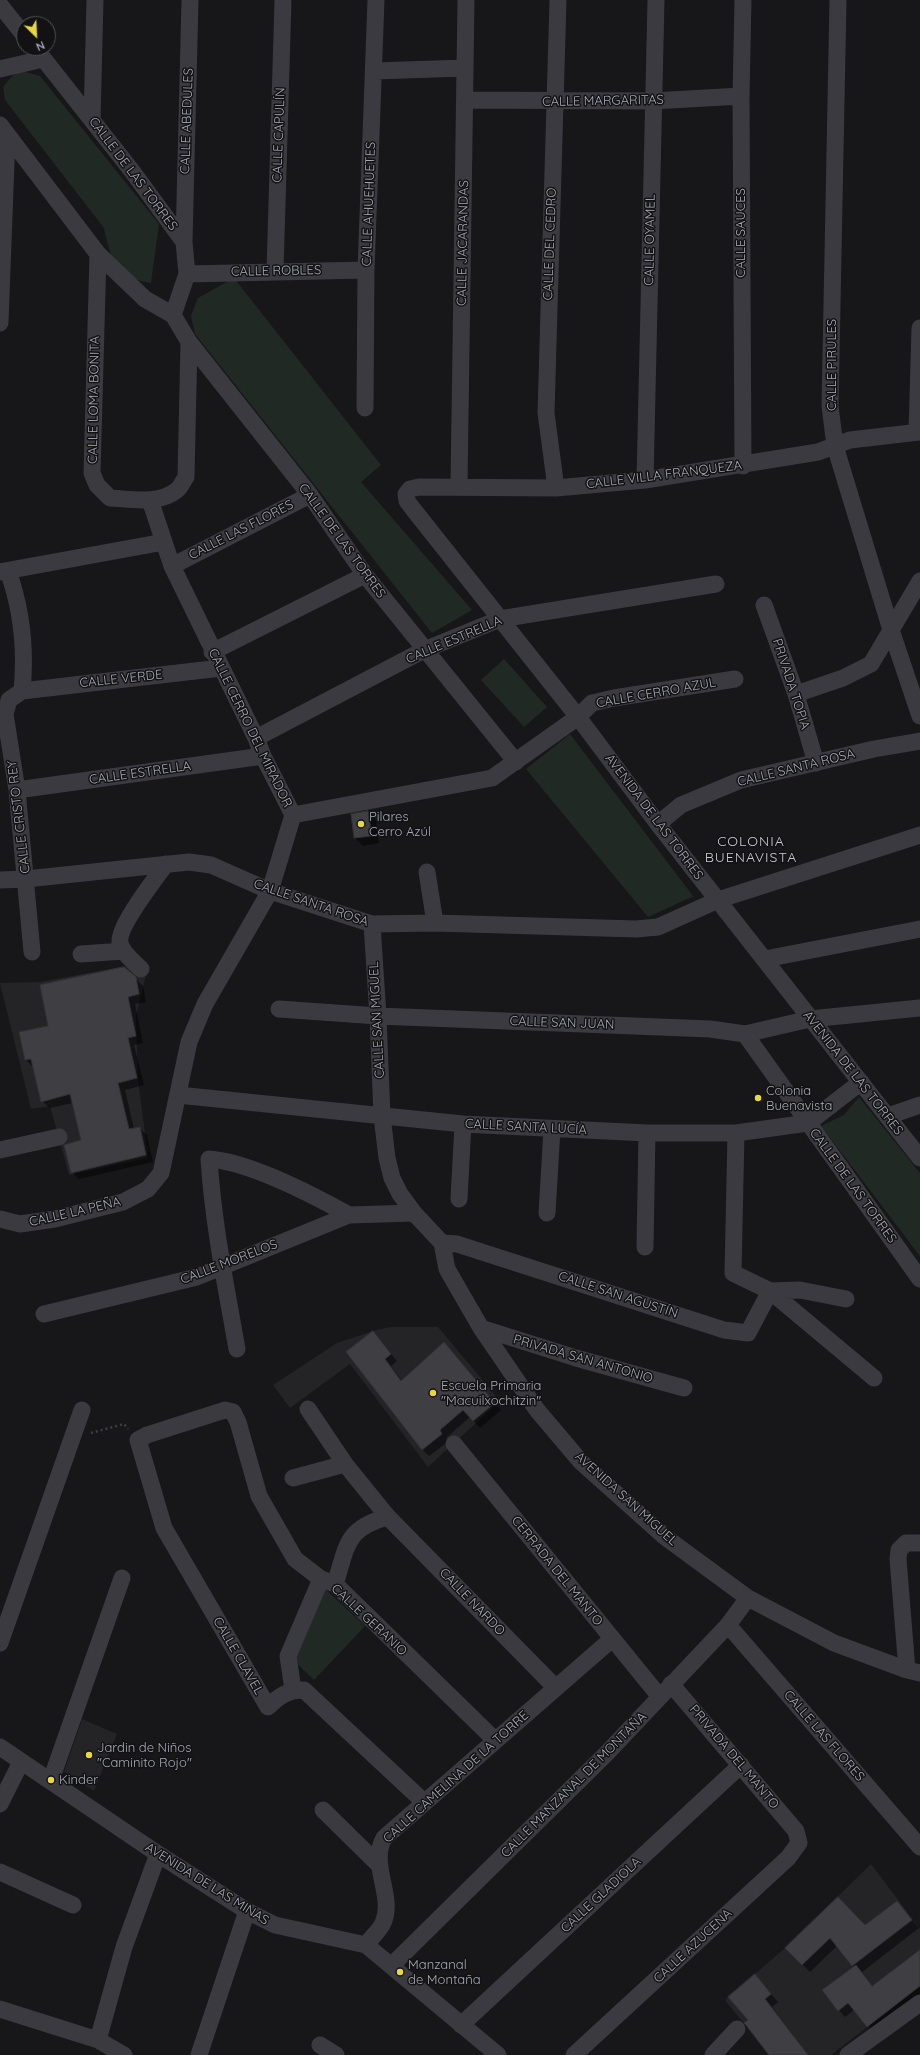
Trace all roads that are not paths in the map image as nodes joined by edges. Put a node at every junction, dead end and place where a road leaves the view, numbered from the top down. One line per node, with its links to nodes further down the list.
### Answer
1 (95, 0): 21 (street)
2 (190, 0): 23 (street, CALLE ABEDULES)
3 (283, 0): 26 (street, CALLE CAPULÍN)
4 (376, 0): 16 (street, CALLE AHUEHUETES)
5 (466, 0): 14 (street, CALLE JACARANDAS)
6 (558, 0): 20 (street, CALLE DEL CEDRO)
7 (656, 0): 19 (street, CALLE OYAMEL)
8 (743, 0): 17 (street, CALLE SAUCES)
9 (838, 0): 34 (street, CALLE PIRULES)
10 (2, 5): 11 (street)
11 (16, 24)
12 (32, 56): 15 (street)
13 (41, 56): 21 (street, CALLE DE LAS TORRES)
14 (465, 68): 16 (street); 18 (street, CALLE JACARANDAS)
15 (0, 69)
16 (374, 71): 25 (street, CALLE AHUEHUETES)
17 (741, 96): 19 (street, CALLE MARGARITAS); 35 (street, CALLE SAUCES)
18 (465, 100): 20 (street, CALLE MARGARITAS); 37 (street, CALLE JACARANDAS)
19 (653, 101): 20 (street, CALLE MARGARITAS); 36 (street, CALLE OYAMEL)
20 (554, 102): 38 (street, CALLE DEL CEDRO)
21 (92, 120): 23 (street, CALLE DE LAS TORRES)
22 (4, 130): 24 (street, CALLE DE LAS TORRES); 29 (street)
23 (184, 242): 27 (street, CALLE DE LAS TORRES)
24 (98, 254): 28 (street, CALLE DE LAS TORRES); 41 (street, CALLE LOMA BONITA)
25 (366, 270): 26 (street, CALLE ROBLES); 32 (street, CALLE AHUEHUETES)
26 (275, 271): 27 (street, CALLE ROBLES)
27 (187, 274): 28 (street, CALLE DE LAS TORRES)
28 (173, 315): 31 (street, CALLE DE LAS TORRES)
29 (0, 323)
30 (920, 328): 33 (street)
31 (189, 342): 40 (street, CALLE DE LAS TORRES); 41 (street)
32 (365, 408)
33 (919, 432): 34 (street, CALLE VILLA FRANQUEZA)
34 (835, 446): 35 (street, CALLE VILLA FRANQUEZA); 50 (street, CALLE PIRULES)
35 (743, 466): 36 (street, CALLE VILLA FRANQUEZA)
36 (645, 480): 38 (street, CALLE VILLA FRANQUEZA)
37 (459, 486): 38 (street, CALLE VILLA FRANQUEZA); 39 (street, CALLE VILLA FRANQUEZA)
38 (556, 488)
39 (406, 494): 49 (street, AVENIDA DE LAS TORRES)
40 (310, 495): 43 (street, CALLE LAS FLORES); 45 (street, CALLE DE LAS TORRES)
41 (150, 500): 42 (street, CALLE CERRO DEL MIRADOR)
42 (164, 542): 43 (street, CALLE CERRO DEL MIRADOR); 44 (street)
43 (172, 566): 52 (street, CALLE CERRO DEL MIRADOR)
44 (4, 572): 55 (street)
45 (365, 575): 51 (street, CALLE DE LAS TORRES); 52 (street)
46 (920, 581): 50 (street)
47 (716, 584): 49 (street, CALLE ESTRELLA)
48 (764, 605): 56 (street, PRIVADA TOPIA)
49 (500, 619): 51 (street, CALLE ESTRELLA); 58 (street, AVENIDA DE LAS TORRES)
50 (891, 630): 56 (street); 57 (street, CALLE PIRULES)
51 (424, 650): 59 (street, CALLE ESTRELLA); 62 (street, CALLE DE LAS TORRES)
52 (212, 652): 53 (street, CALLE CERRO DEL MIRADOR)
53 (221, 668): 55 (street, CALLE VERDE); 59 (street, CALLE CERRO DEL MIRADOR)
54 (735, 679): 58 (street, CALLE CERRO AZUL)
55 (22, 691): 64 (street, CALLE CRISTO REY)
56 (796, 694): 63 (street, PRIVADA TOPIA)
57 (920, 716)
58 (578, 717): 62 (street, CALLE CERRO AZUL); 66 (street, AVENIDA DE LAS TORRES)
59 (256, 738): 61 (street, CALLE CERRO DEL MIRADOR)
60 (920, 741): 63 (street, CALLE SANTA ROSA)
61 (263, 756): 64 (street, CALLE ESTRELLA); 65 (street, CALLE CERRO DEL MIRADOR)
62 (516, 762): 65 (street, CALLE CERRO AZUL)
63 (816, 763): 66 (street, CALLE SANTA ROSA)
64 (17, 790): 70 (street, CALLE CRISTO REY)
65 (293, 814): 72 (street, CALLE CERRO DEL MIRADOR)
66 (658, 824): 73 (street, AVENIDA DE LAS TORRES)
67 (920, 835): 73 (street, CALLE SANTA ROSA)
68 (166, 864): 70 (street, CALLE SANTA ROSA); 72 (street, CALLE SANTA ROSA); 77 (street)
69 (427, 872): 74 (street)
70 (26, 879): 71 (street, CALLE SANTA ROSA); 78 (street, CALLE CRISTO REY)
71 (0, 880)
72 (270, 891): 75 (street, CALLE SANTA ROSA); 88 (street, CALLE CERRO DEL MIRADOR)
73 (718, 900): 74 (street, CALLE SANTA ROSA); 80 (street, AVENIDA DE LAS TORRES)
74 (435, 923): 75 (street, CALLE SANTA ROSA)
75 (372, 924): 84 (street, CALLE SAN MIGUEL)
76 (920, 929): 80 (street)
77 (124, 951): 79 (street); 81 (street)
78 (32, 952)
79 (81, 954)
80 (765, 959): 85 (street, AVENIDA DE LAS TORRES)
81 (142, 968)
82 (920, 1008): 85 (street)
83 (279, 1009): 84 (street)
84 (378, 1016): 86 (street, CALLE SAN JUAN); 90 (street, CALLE SAN MIGUEL)
85 (810, 1019): 86 (street); 87 (street, AVENIDA DE LAS TORRES)
86 (745, 1034): 92 (street, CALLE DE LAS TORRES)
87 (861, 1082): 91 (street, AVENIDA DE LAS TORRES); 92 (street, CALLE SANTA LUCÍA)
88 (178, 1095): 90 (street, CALLE SANTA LUCÍA); 100 (street, CALLE CERRO DEL MIRADOR)
89 (920, 1105): 91 (street)
90 (382, 1116): 93 (street, CALLE SANTA LUCÍA); 102 (street)
91 (888, 1116): 99 (street, AVENIDA DE LAS TORRES)
92 (808, 1123): 96 (street, CALLE SANTA LUCÍA); 109 (street, CALLE DE LAS TORRES)
93 (463, 1124): 94 (street, CALLE SANTA LUCÍA); 101 (street)
94 (552, 1129): 95 (street, CALLE SANTA LUCÍA); 103 (street)
95 (647, 1133): 96 (street, CALLE SANTA LUCÍA); 107 (street)
96 (736, 1133): 110 (street)
97 (58, 1137): 98 (street)
98 (0, 1150)
99 (920, 1158)
100 (148, 1189): 105 (street, CALLE LA PEÑA)
101 (459, 1199)
102 (414, 1213): 104 (street, CALLE MORELOS); 106 (street)
103 (547, 1213)
104 (349, 1215): 108 (street, CALLE MORELOS); 108 (street)
105 (0, 1219)
106 (442, 1243): 110 (street, CALLE SAN AGUSTÍN); 113 (street, AVENIDA SAN MIGUEL)
107 (645, 1247)
108 (222, 1265): 112 (street, CALLE MORELOS); 114 (street)
109 (920, 1279)
110 (770, 1291): 111 (street); 115 (street)
111 (846, 1299)
112 (44, 1314)
113 (481, 1328): 116 (street, PRIVADA SAN ANTONIO); 127 (street, AVENIDA SAN MIGUEL)
114 (237, 1349)
115 (874, 1378)
116 (684, 1388)
117 (308, 1409): 121 (street, CALLE NARDO)
118 (82, 1410): 130 (street)
119 (238, 1422): 126 (street, CALLE GERANIO); 134 (street, CALLE CLAVEL)
120 (454, 1444): 129 (street, CERRADA DEL MANTO)
121 (345, 1464): 122 (street); 123 (street, CALLE NARDO)
122 (293, 1478)
123 (388, 1517): 126 (street); 133 (street, CALLE NARDO)
124 (920, 1543): 131 (street)
125 (122, 1578): 140 (street)
126 (328, 1582): 134 (street); 136 (street, CALLE GERANIO)
127 (748, 1598): 128 (street, CALLE MANZANAL DE MONTAÑA); 131 (street, AVENIDA SAN MIGUEL)
128 (728, 1625): 132 (street, CALLE MANZANAL DE MONTAÑA); 145 (street, CALLE LAS FLORES)
129 (612, 1639): 133 (street, CALLE CAMELINA DE LA TORRE); 135 (street, CERRADA DEL MANTO)
130 (0, 1643)
131 (914, 1672)
132 (671, 1684): 135 (street, CALLE MANZANAL DE MONTAÑA); 139 (street, PRIVADA DEL MANTO)
133 (556, 1688): 136 (street, CALLE CAMELINA DE LA TORRE)
134 (293, 1690): 141 (street)
135 (660, 1698): 152 (street, CALLE MANZANAL DE MONTAÑA)
136 (495, 1740): 141 (street, CALLE CAMELINA DE LA TORRE)
137 (0, 1747): 138 (street, AVENIDA DE LAS MINAS)
138 (21, 1762): 140 (street, AVENIDA DE LAS MINAS); 142 (street)
139 (741, 1765): 144 (street, PRIVADA DEL MANTO); 155 (street, CALLE GLADIOLA)
140 (51, 1780): 146 (street, AVENIDA DE LAS MINAS)
141 (424, 1802): 147 (street, CALLE CAMELINA DE LA TORRE)
142 (0, 1804)
143 (323, 1810): 147 (street)
144 (796, 1830): 163 (street, CALLE AZUCENA)
145 (920, 1847)
146 (158, 1854): 150 (street, AVENIDA DE LAS MINAS); 157 (street)
147 (380, 1866): 151 (street, CALLE CAMELINA DE LA TORRE)
148 (0, 1872): 149 (street)
149 (73, 1905)
150 (247, 1911): 151 (street, AVENIDA DE LAS MINAS); 160 (street)
151 (366, 1945): 152 (street, AVENIDA DE LAS MINAS)
152 (392, 1965): 155 (street, AVENIDA DE LAS MINAS)
153 (920, 2003): 165 (street)
154 (0, 2009): 157 (street)
155 (461, 2025): 162 (street, AVENIDA DE LAS MINAS)
156 (737, 2029): 164 (street)
157 (98, 2040): 159 (street)
158 (320, 2044): 161 (street)
159 (124, 2055)
160 (199, 2055)
161 (336, 2055)
162 (498, 2055)
163 (574, 2055)
164 (713, 2055)
165 (848, 2055)

